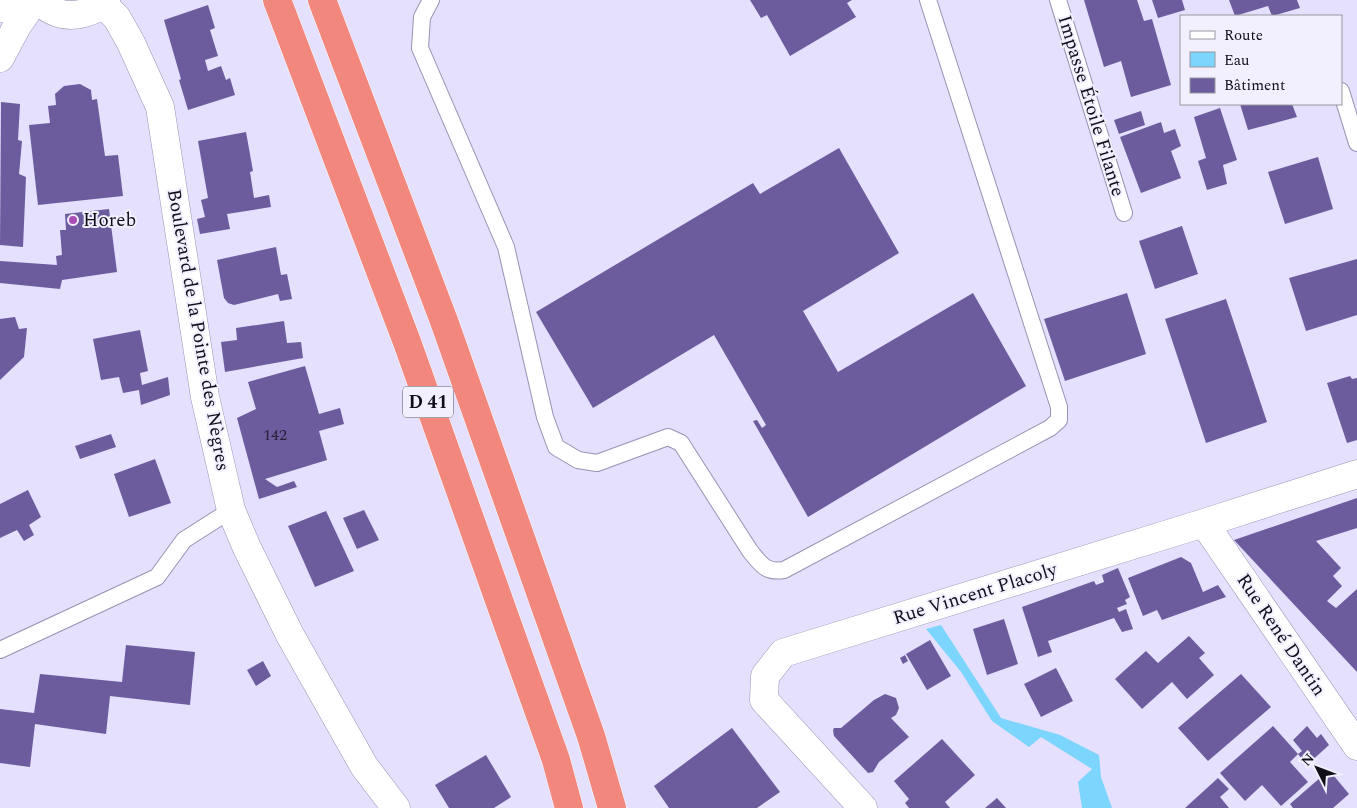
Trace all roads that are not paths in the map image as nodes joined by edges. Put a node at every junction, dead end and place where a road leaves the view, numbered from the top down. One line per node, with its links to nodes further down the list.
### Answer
1 (20, 0): 9 (street)
2 (36, 0): 8 (street); 10 (street)
3 (278, 0): 20 (highway, D 41)
4 (322, 0): 21 (highway, D 41)
5 (431, 0): 6 (lane)
6 (928, 0)
7 (1058, 0): 13 (lane, Impasse Étoile Filante)
8 (104, 2): 15 (street, Boulevard de la Pointe des Nègres)
9 (0, 8)
10 (0, 58)
11 (1342, 94): 12 (lane)
12 (1357, 143)
13 (1124, 213)
14 (1357, 474): 16 (street, Rue Vincent Placoly)
15 (231, 510): 17 (lane); 19 (street, Boulevard de la Pointe des Nègres)
16 (1204, 523): 18 (street, Rue René Dantin); 22 (street, Rue Vincent Placoly)
17 (0, 650)
18 (1357, 746)
19 (396, 808)
20 (569, 808)
21 (612, 808)
22 (863, 808)

